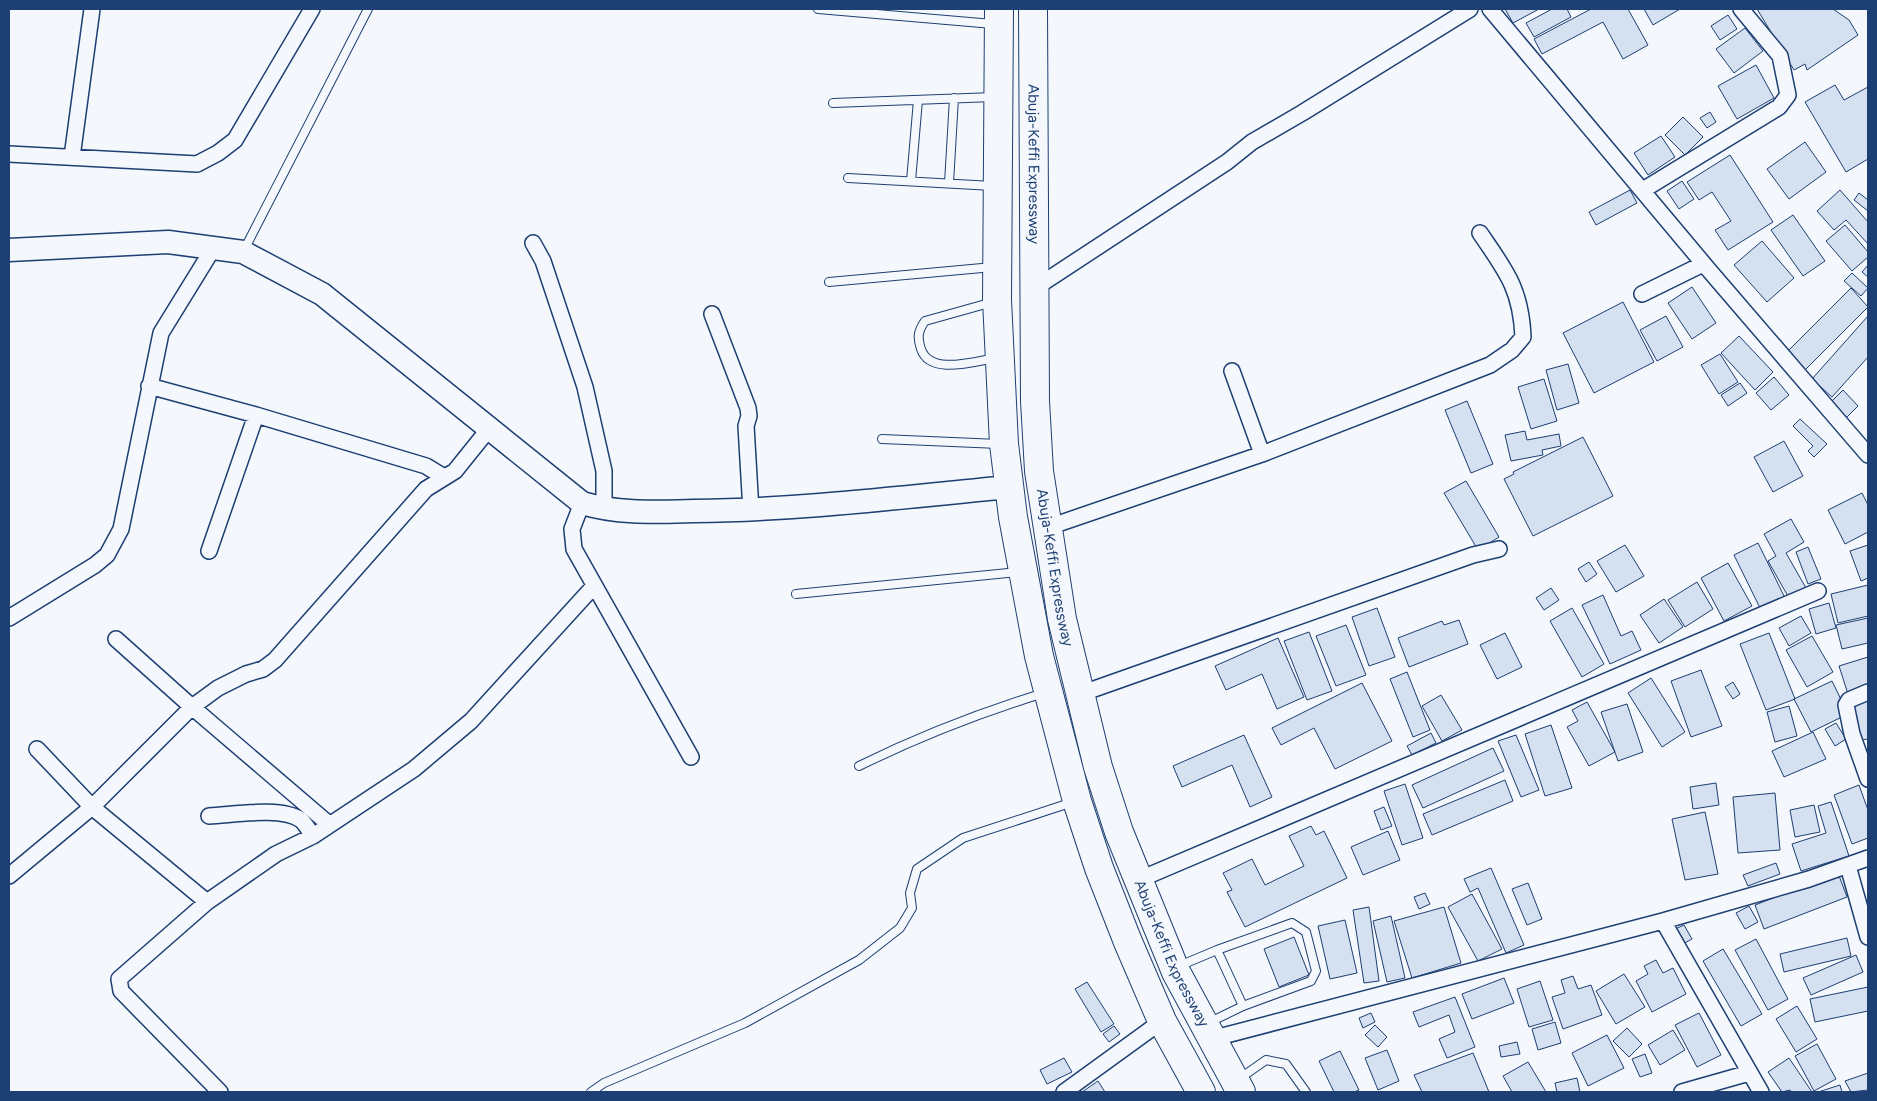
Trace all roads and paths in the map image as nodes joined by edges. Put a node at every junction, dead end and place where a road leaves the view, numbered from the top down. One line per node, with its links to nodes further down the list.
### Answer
1 (92, 9): 16 (street)
2 (312, 9): 16 (street)
3 (368, 9): 26 (lane)
4 (818, 9): 9 (lane)
5 (1033, 9): 30 (highway, Abuja-Keffi Expressway)
6 (1470, 9): 30 (street)
7 (1490, 9): 21 (street)
8 (1741, 9): 21 (street)
9 (918, 13): 10 (lane)
10 (999, 17): 11 (highway, Abuja-Keffi Expressway)
11 (998, 97): 12 (lane); 20 (highway, Abuja-Keffi Expressway)
12 (954, 98): 13 (lane); 19 (lane)
13 (918, 100): 14 (lane); 18 (lane)
14 (833, 103)
15 (9, 154): 16 (street)
16 (72, 157)
17 (848, 178): 18 (lane)
18 (911, 181): 19 (lane)
19 (949, 183): 20 (lane)
20 (998, 186): 28 (highway, Abuja-Keffi Expressway)
21 (1643, 190): 27 (street)
22 (1480, 233): 41 (street)
23 (533, 243): 46 (street)
24 (214, 247): 25 (street); 26 (street); 36 (street)
25 (9, 250)
26 (243, 252): 38 (street)
27 (1703, 264): 31 (street); 42 (street)
28 (997, 267): 29 (lane); 32 (highway, Abuja-Keffi Expressway)
29 (829, 282)
30 (1035, 288): 48 (highway, Abuja-Keffi Expressway)
31 (1642, 294)
32 (997, 300): 34 (highway, Abuja-Keffi Expressway); 34 (lane)
33 (712, 314): 47 (street)
34 (1000, 358): 40 (highway, Abuja-Keffi Expressway)
35 (1232, 371): 41 (street)
36 (149, 386): 37 (street); 55 (street)
37 (256, 414): 43 (street); 50 (street)
38 (488, 430): 43 (street); 45 (street)
39 (882, 439): 40 (lane)
40 (1004, 444): 44 (highway, Abuja-Keffi Expressway)
41 (1262, 454): 48 (street)
42 (1868, 455)
43 (444, 477): 60 (street)
44 (1009, 487): 47 (street); 51 (highway, Abuja-Keffi Expressway)
45 (582, 503): 46 (street); 52 (street)
46 (604, 510): 47 (street)
47 (751, 510)
48 (1046, 528): 59 (highway, Abuja-Keffi Expressway)
49 (1499, 549): 59 (street)
50 (208, 551)
51 (1024, 572): 54 (lane); 57 (highway, Abuja-Keffi Expressway)
52 (594, 586): 62 (street); 68 (street)
53 (1818, 591): 73 (street)
54 (796, 594)
55 (9, 618)
56 (116, 638): 60 (street)
57 (1048, 691): 63 (lane); 65 (highway, Abuja-Keffi Expressway)
58 (1868, 692): 64 (street)
59 (1080, 694): 73 (highway, Abuja-Keffi Expressway)
60 (192, 707): 66 (street); 68 (street)
61 (37, 749): 66 (street)
62 (691, 757)
63 (859, 766)
64 (1868, 779)
65 (1077, 801): 80 (highway, Abuja-Keffi Expressway); 85 (lane)
66 (92, 807): 72 (street); 74 (street)
67 (209, 816): 69 (street)
68 (330, 824): 69 (street)
69 (313, 836): 74 (street)
70 (1868, 858): 71 (street)
71 (1848, 866): 75 (street); 76 (street)
72 (9, 876)
73 (1138, 880): 78 (highway, Abuja-Keffi Expressway)
74 (207, 902): 84 (street)
75 (1663, 921): 81 (street); 82 (street)
76 (1868, 937)
77 (1217, 950): 78 (lane); 79 (lane); 79 (lane)
78 (1175, 968): 81 (highway, Abuja-Keffi Expressway)
79 (1243, 1006): 81 (lane)
80 (1162, 1021): 86 (street); 87 (highway, Abuja-Keffi Expressway)
81 (1208, 1032): 83 (highway, Abuja-Keffi Expressway)
82 (1749, 1073): 89 (street); 90 (street)
83 (1238, 1087): 88 (lane)
84 (220, 1092)
85 (590, 1092)
86 (1064, 1092)
87 (1201, 1092)
88 (1306, 1092)
89 (1682, 1092)
90 (1761, 1092)

